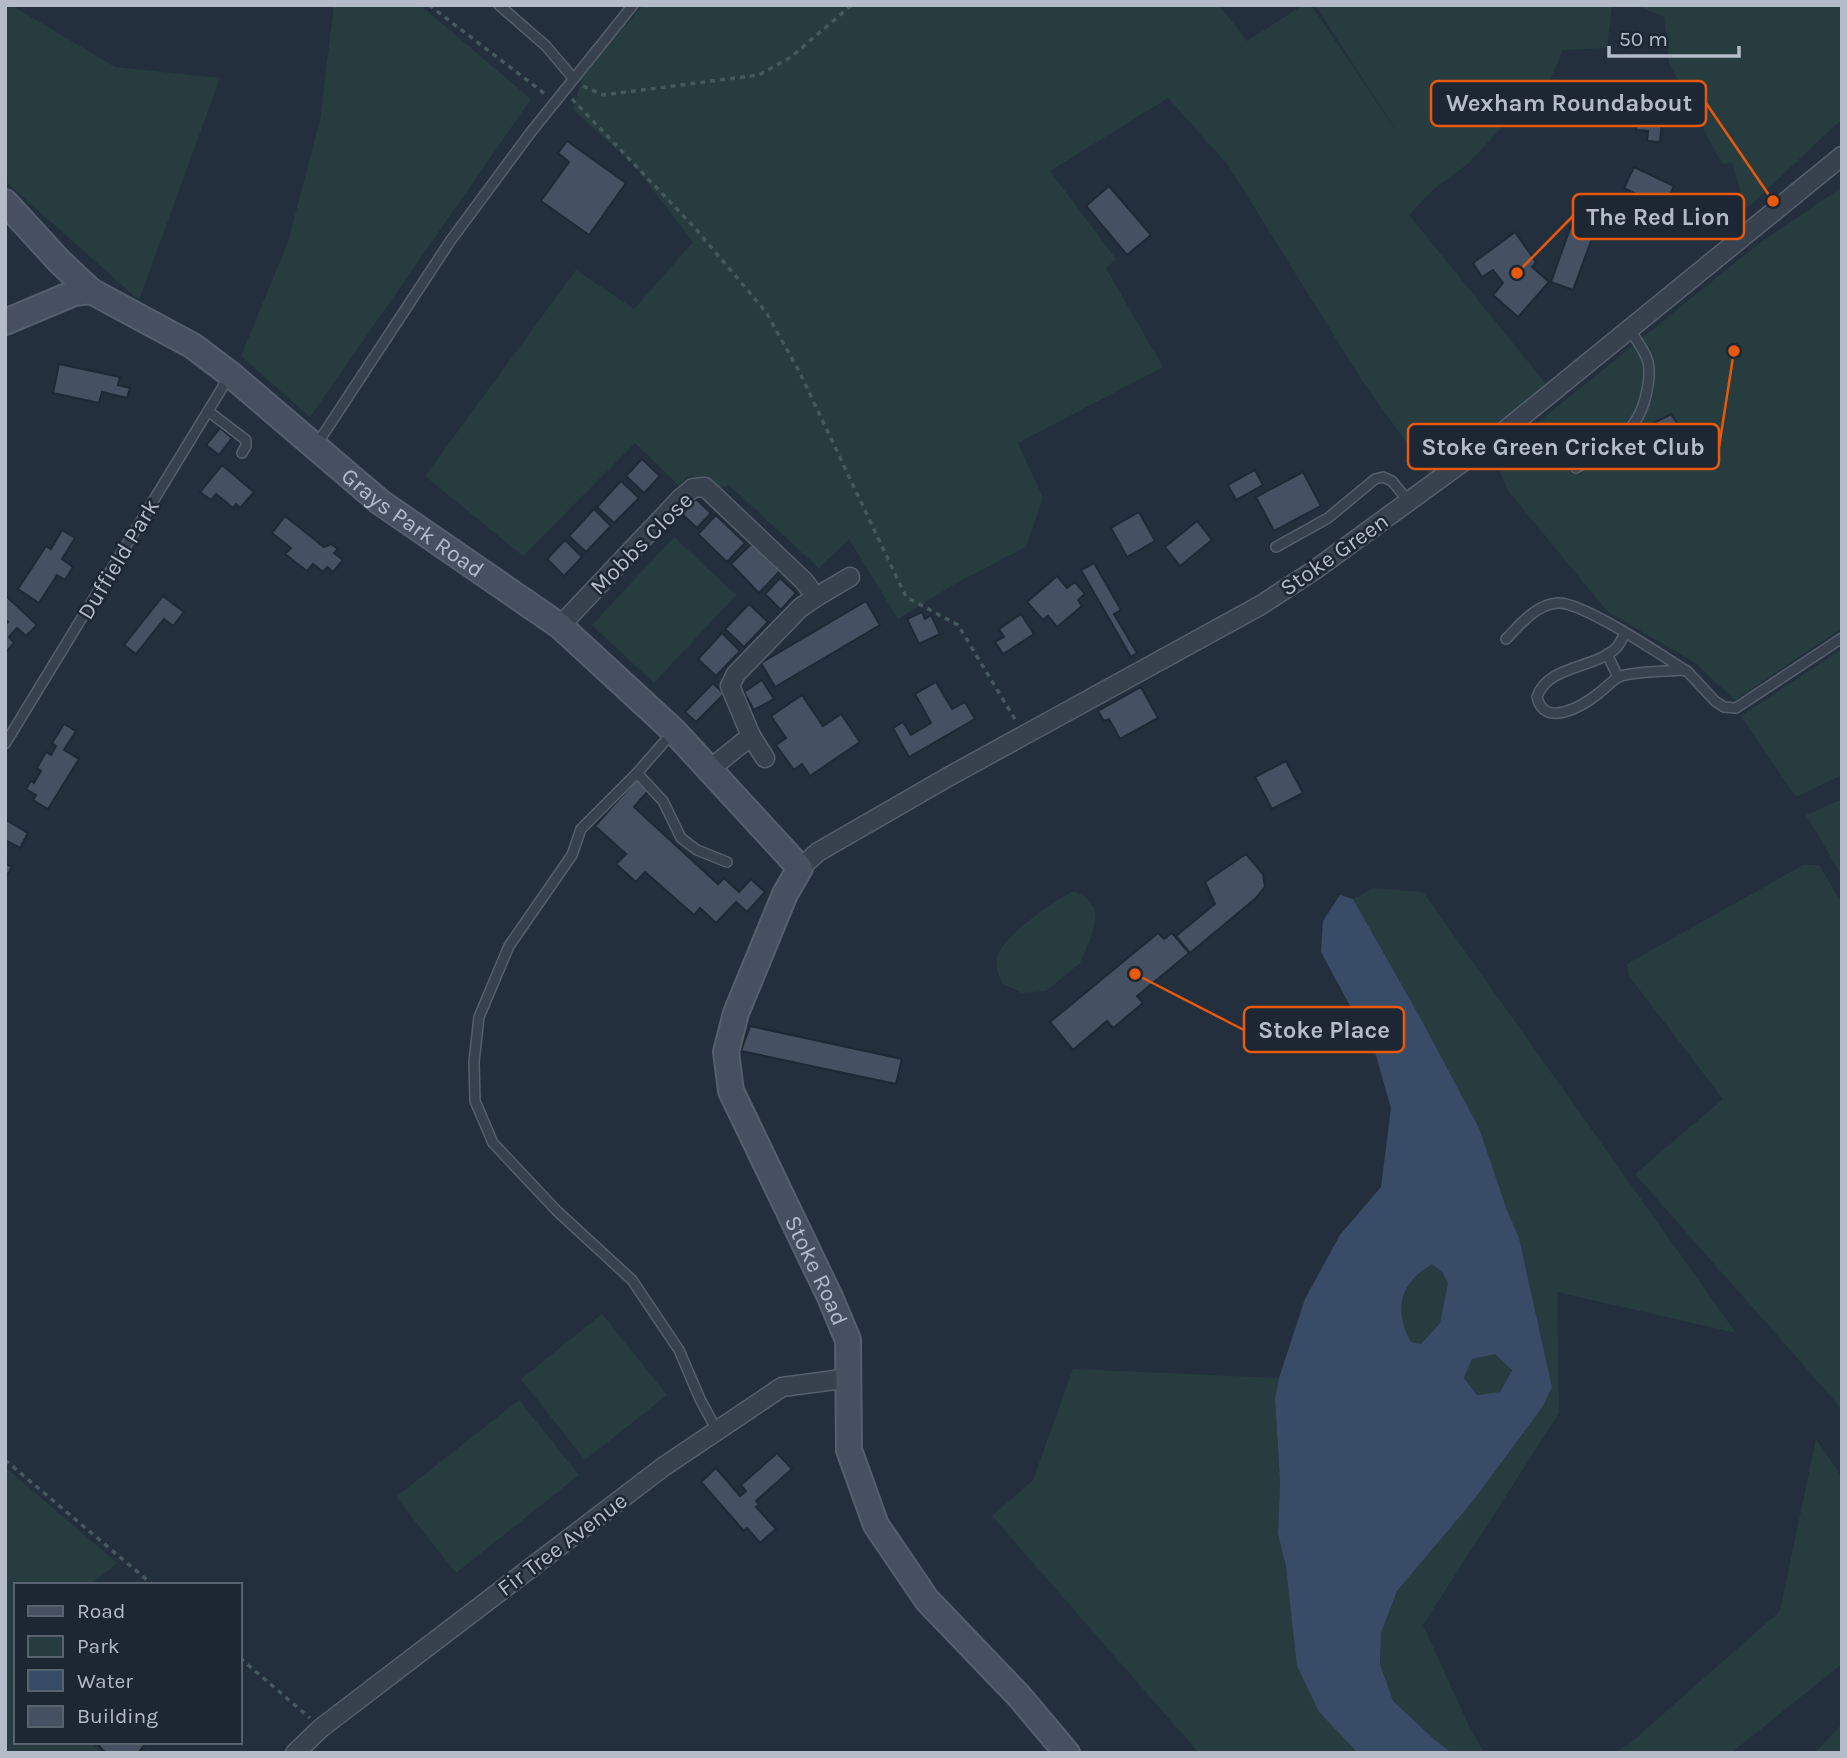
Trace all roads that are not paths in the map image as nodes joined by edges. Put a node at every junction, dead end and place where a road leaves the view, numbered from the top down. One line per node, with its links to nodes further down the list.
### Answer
1 (499, 5): 3 (lane)
2 (633, 5): 3 (lane)
3 (573, 78): 13 (lane)
4 (1842, 156): 6 (street, Stoke Green)
5 (1842, 162): 6 (street, Stoke Green)
6 (1823, 171): 10 (street, Stoke Green)
7 (5, 202): 8 (main road, Grays Park Road)
8 (90, 291): 9 (main road); 11 (main road, Grays Park Road)
9 (5, 322)
10 (1629, 329): 15 (lane); 16 (street, Stoke Green)
11 (230, 374): 12 (lane, Duffield Park); 13 (main road, Grays Park Road)
12 (208, 411): 14 (lane); 29 (lane, Duffield Park)
13 (314, 449): 20 (main road, Grays Park Road)
14 (242, 453)
15 (1576, 468)
16 (1409, 502): 17 (lane); 34 (street, Stoke Green)
17 (1276, 547)
18 (850, 577): 19 (street)
19 (816, 597): 20 (street, Mobbs Close); 28 (street)
20 (560, 626): 27 (main road, Grays Park Road)
21 (1625, 634): 23 (lane); 24 (lane); 25 (lane)
22 (1842, 638): 25 (lane)
23 (1506, 639)
24 (1607, 654): 26 (lane); 26 (lane)
25 (1687, 671): 26 (lane)
26 (1618, 677)
27 (674, 731): 31 (main road, Grays Park Road); 32 (lane)
28 (751, 736): 30 (street); 31 (street)
29 (5, 744)
30 (765, 758)
31 (710, 769): 34 (main road, Grays Park Road)
32 (637, 773): 33 (lane); 36 (lane)
33 (727, 862)
34 (800, 869): 35 (main road, Stoke Road)
35 (850, 1378): 36 (street, Fir Tree Avenue); 38 (main road, Stoke Road)
36 (716, 1429): 37 (street, Fir Tree Avenue)
37 (295, 1753)
38 (1067, 1753)

